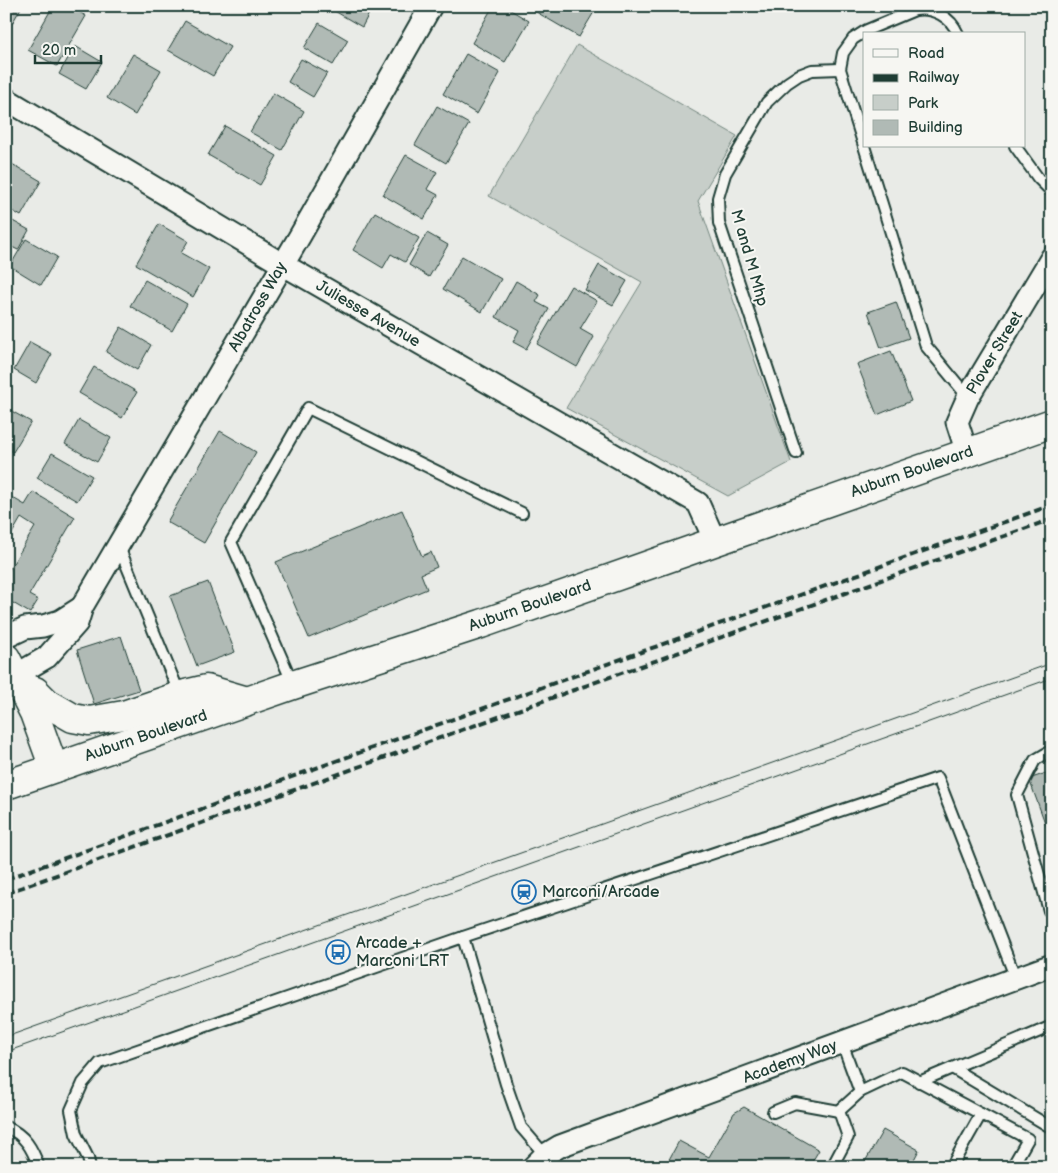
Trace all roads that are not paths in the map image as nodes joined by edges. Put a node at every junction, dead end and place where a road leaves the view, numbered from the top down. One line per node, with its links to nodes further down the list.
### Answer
1 (431, 6): 12 (street, Albatross Way)
2 (864, 32): 3 (lane)
3 (957, 32)
4 (863, 33): 5 (lane)
5 (840, 69): 7 (lane); 15 (lane, M and M Mhp)
6 (6, 99): 12 (street, Juliesse Avenue)
7 (863, 143)
8 (865, 148): 13 (lane)
9 (1016, 148): 10 (lane)
10 (1052, 192)
11 (1052, 257): 13 (street, Plover Street)
12 (282, 264): 18 (street, Juliesse Avenue); 19 (street, Albatross Way)
13 (968, 396): 16 (street, Plover Street)
14 (1052, 423): 16 (street, Auburn Boulevard)
15 (796, 452)
16 (967, 453): 18 (street, Auburn Boulevard)
17 (522, 512): 23 (lane)
18 (715, 541): 23 (street, Auburn Boulevard)
19 (118, 546): 20 (street, Albatross Way); 24 (lane)
20 (82, 607): 21 (street, Albatross Way); 22 (street, Albatross Way)
21 (6, 637)
22 (14, 673): 24 (street); 27 (street)
23 (293, 685): 25 (street, Auburn Boulevard)
24 (180, 696): 25 (street)
25 (247, 701): 27 (street, Auburn Boulevard)
26 (1052, 750): 29 (lane)
27 (54, 768): 28 (street, Auburn Boulevard)
28 (6, 785)
29 (1051, 914)
30 (463, 937): 32 (lane); 43 (lane); 44 (lane)
31 (1052, 966): 32 (street, Academy Way)
32 (1016, 979): 34 (street, Academy Way)
33 (1052, 1026): 35 (lane)
34 (842, 1043): 37 (lane); 44 (street, Academy Way)
35 (952, 1068): 36 (lane); 42 (lane)
36 (920, 1082): 37 (lane); 40 (lane)
37 (860, 1092): 38 (lane)
38 (839, 1111): 39 (lane); 46 (lane)
39 (773, 1112)
40 (981, 1114): 47 (lane); 48 (lane)
41 (6, 1127): 45 (lane)
42 (1052, 1128)
43 (89, 1162)
44 (544, 1163)
45 (39, 1167)
46 (832, 1167)
47 (951, 1167)
48 (1012, 1167)

